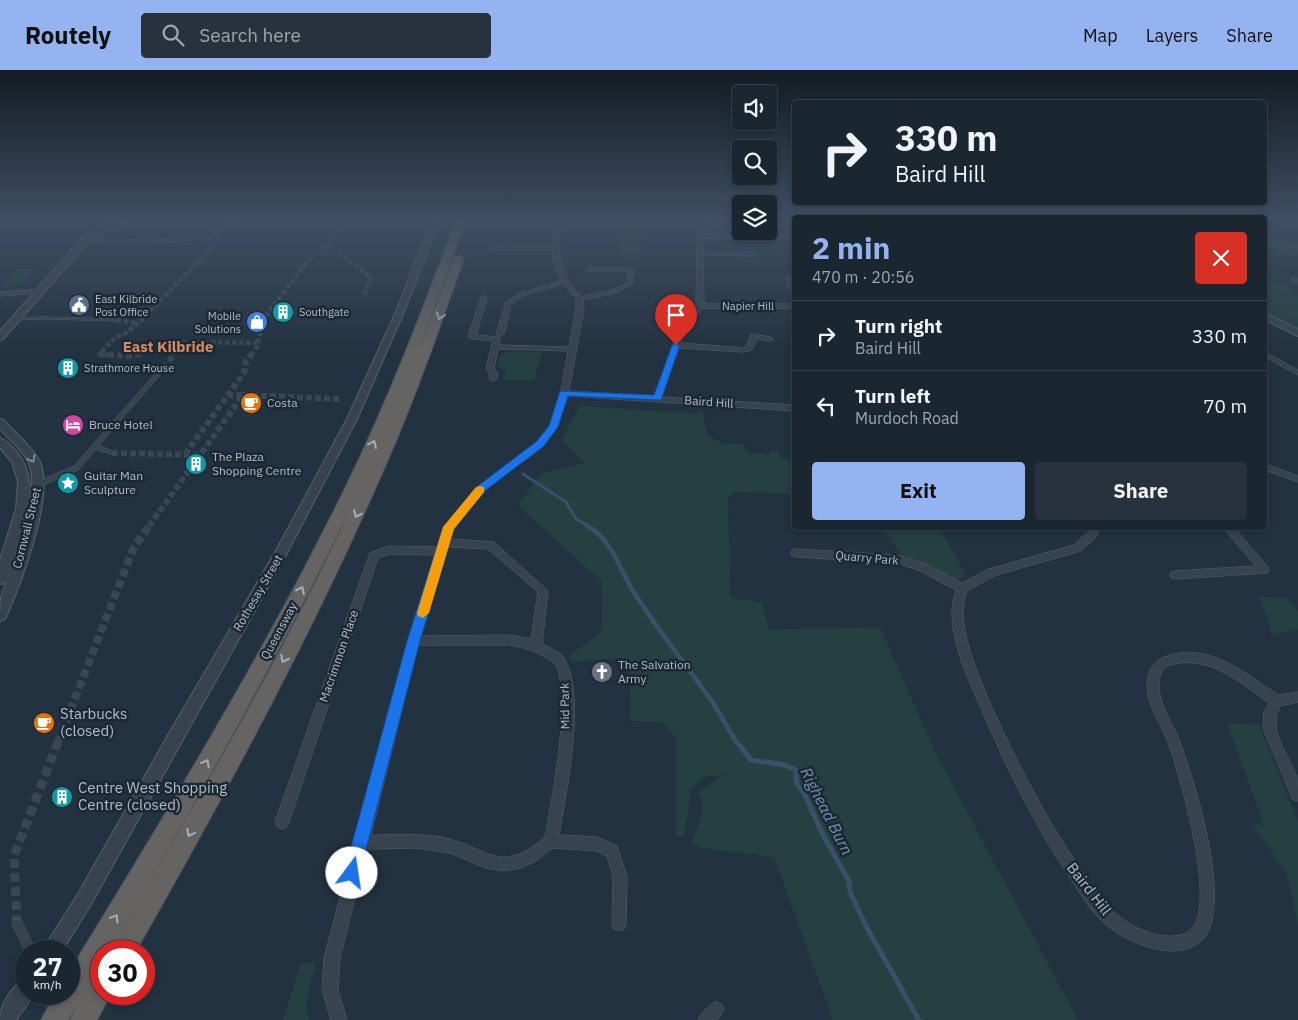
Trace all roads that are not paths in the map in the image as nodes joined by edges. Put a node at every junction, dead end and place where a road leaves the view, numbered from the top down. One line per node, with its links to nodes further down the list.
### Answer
1 (63, 264): 13 (street)
2 (418, 264): 62 (street, Rothesay Street)
3 (445, 264): 67 (highway, Queensway, one-way to 3)
4 (457, 264): 63 (highway, Queensway, one-way to 63)
5 (555, 264): 11 (street)
6 (605, 264): 9 (street)
7 (700, 264): 17 (street)
8 (589, 269): 9 (street)
9 (604, 269): 16 (street)
10 (789, 279): 12 (street)
11 (564, 282): 16 (street); 23 (street)
12 (792, 287)
13 (38, 292): 14 (street); 20 (street)
14 (0, 294)
15 (484, 297): 27 (street)
16 (579, 299): 28 (street)
17 (700, 306): 18 (street, Napier Hill); 26 (street)
18 (792, 306)
19 (1267, 317): 22 (street)
20 (14, 319): 21 (street); 24 (street)
21 (117, 320)
22 (1298, 333)
23 (500, 334)
24 (0, 338)
25 (770, 339): 26 (street)
26 (676, 345): 34 (street)
27 (496, 347): 28 (street); 32 (street)
28 (571, 350): 33 (street)
29 (1267, 355): 30 (street)
30 (1298, 373)
31 (157, 375): 38 (street)
32 (493, 379)
33 (563, 393): 34 (street, Baird Hill); 45 (street)
34 (658, 398): 35 (street, Baird Hill)
35 (792, 408)
36 (0, 422): 42 (street, Cornwall Street, one-way to 42)
37 (0, 442): 48 (street, Cornwall Street)
38 (95, 446): 39 (street); 42 (street)
39 (103, 460)
40 (1267, 468): 41 (street)
41 (1298, 479)
42 (39, 484): 50 (street, Cornwall Street)
43 (1095, 530): 49 (street)
44 (1231, 530): 47 (street)
45 (444, 547): 51 (street); 52 (street, Macrimmon Place); 56 (street, Macrimmon Place)
46 (796, 553): 49 (street, Quarry Park)
47 (1175, 575)
48 (0, 579)
49 (962, 588): 54 (street, Baird Hill)
50 (0, 615)
51 (414, 641): 52 (street, Mid Park); 57 (street)
52 (536, 644): 58 (street, Mid Park)
53 (1298, 697): 54 (street)
54 (1276, 701): 55 (street)
55 (1298, 795)
56 (282, 822)
57 (360, 842): 58 (street); 69 (street)
58 (552, 842): 60 (street)
59 (17, 924): 61 (street)
60 (619, 924)
61 (25, 940)
62 (59, 940)
63 (129, 940)
64 (15, 1004): 66 (street)
65 (91, 1005): 68 (highway)
66 (4, 1020)
67 (54, 1020)
68 (83, 1020)
69 (339, 1020)

